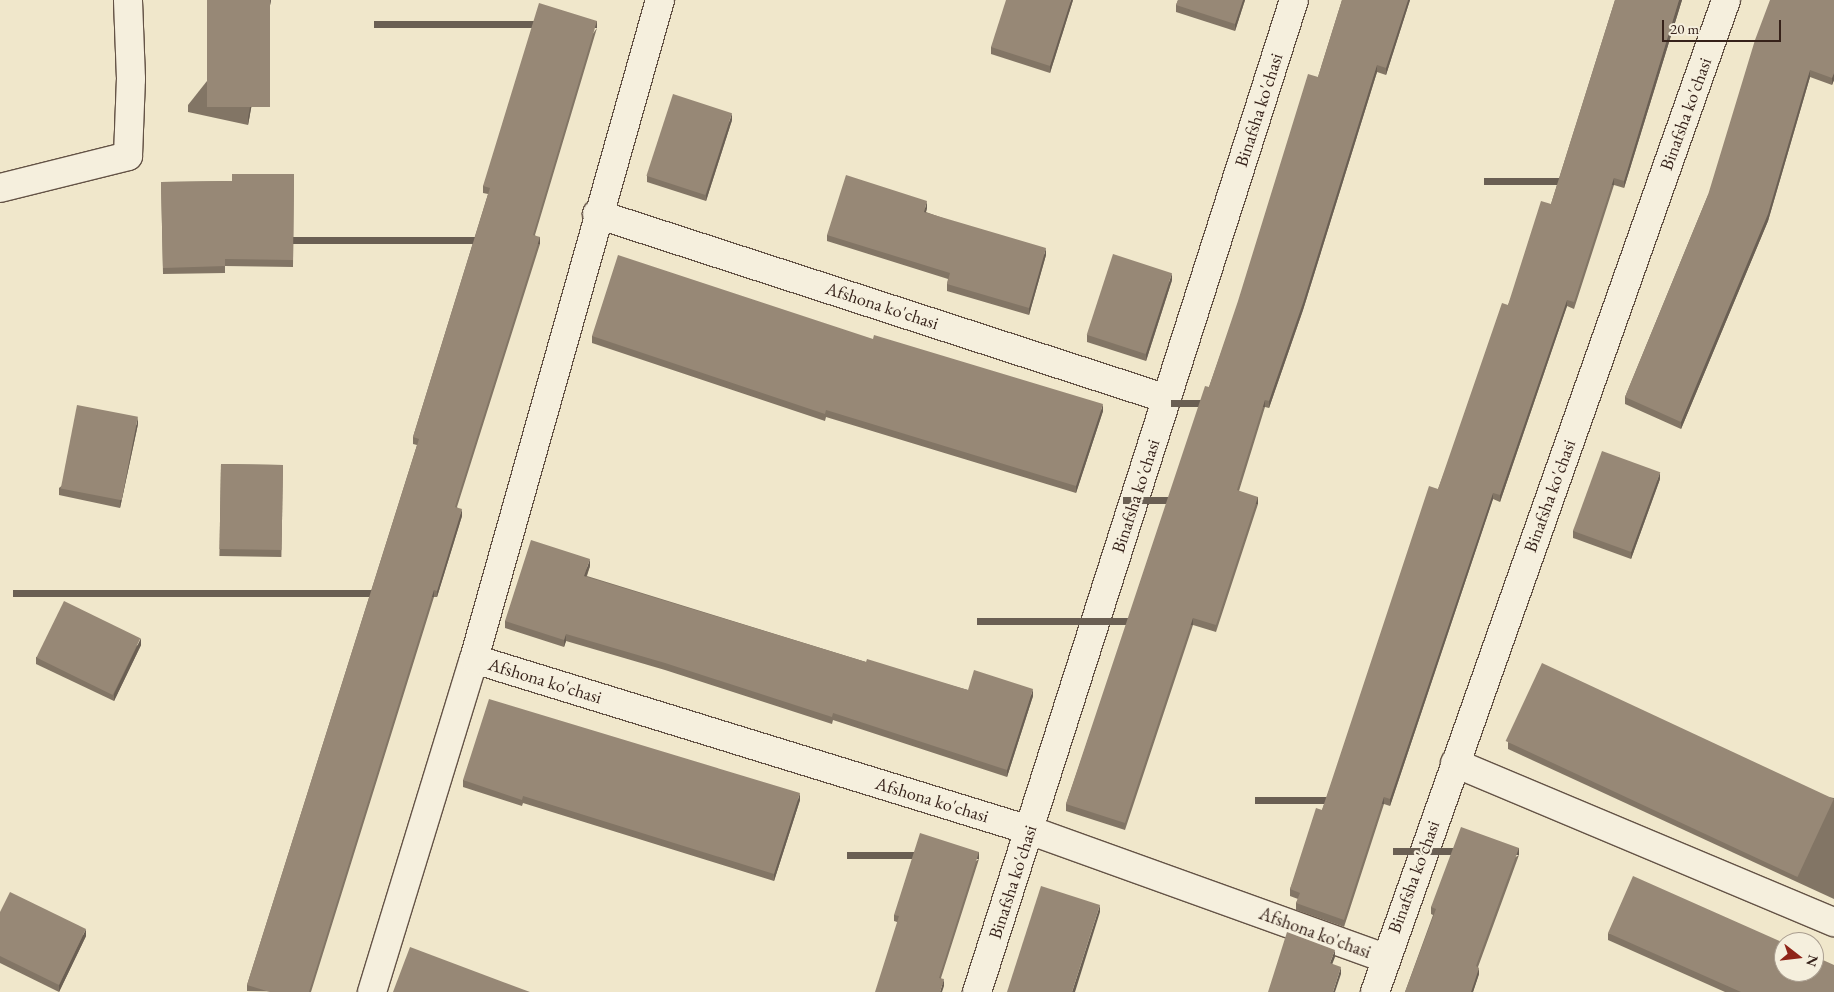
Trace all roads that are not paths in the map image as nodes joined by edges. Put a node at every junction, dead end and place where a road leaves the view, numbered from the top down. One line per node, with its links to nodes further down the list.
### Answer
1 (128, 0): 5 (street)
2 (660, 0): 6 (street, Afshona ko'chasi)
3 (1294, 0): 7 (street, Binafsha ko'chasi)
4 (1726, 0): 9 (street, Binafsha ko'chasi)
5 (0, 188)
6 (598, 214): 7 (street, Afshona ko'chasi); 8 (street, Afshona ko'chasi)
7 (1166, 399): 10 (street, Binafsha ko'chasi)
8 (474, 659): 10 (street, Afshona ko'chasi); 13 (street, Afshona ko'chasi)
9 (1455, 764): 11 (street); 12 (street, Binafsha ko'chasi)
10 (1029, 830): 12 (street, Afshona ko'chasi); 14 (street, Binafsha ko'chasi)
11 (1834, 922)
12 (1385, 958): 15 (street, Binafsha ko'chasi)
13 (372, 992)
14 (977, 992)
15 (1375, 992)

